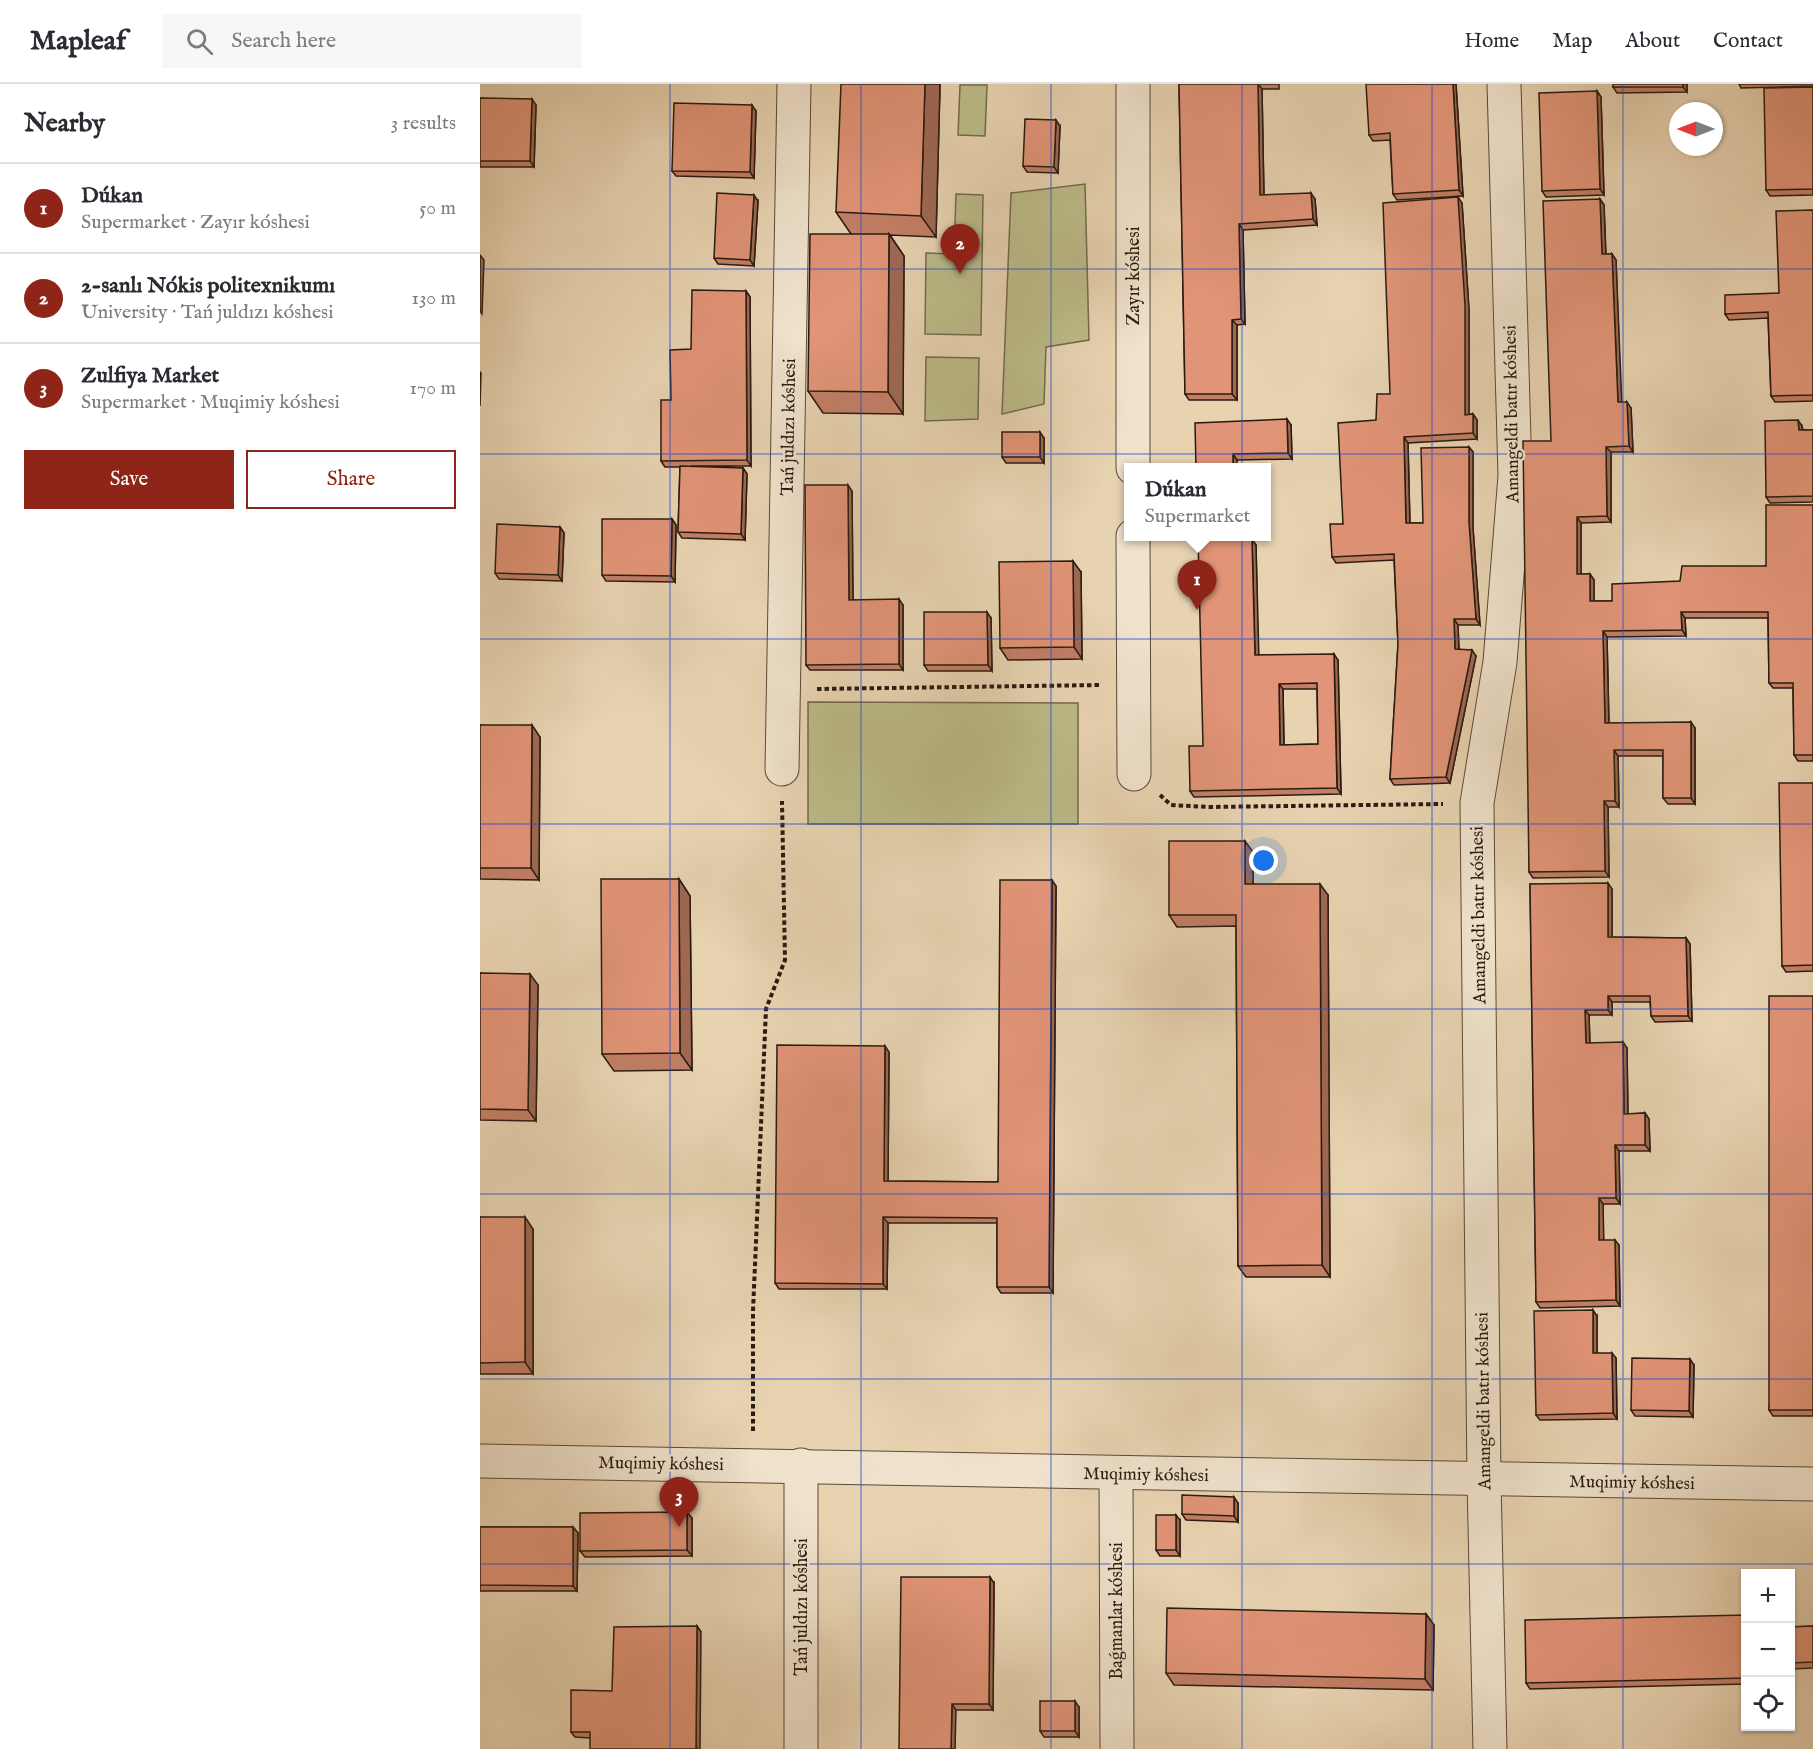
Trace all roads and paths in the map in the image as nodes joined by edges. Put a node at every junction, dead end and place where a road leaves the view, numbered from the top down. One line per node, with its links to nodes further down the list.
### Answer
1 (794, 84): 7 (street, Tań juldızı kóshesi)
2 (1133, 84): 4 (street, Zayır kóshesi)
3 (1504, 84): 10 (street, Amangeldi batır kóshesi)
4 (1133, 463)
5 (1134, 541): 6 (street)
6 (1134, 684): 7 (path); 9 (street)
7 (783, 689): 8 (street, Tań juldızı kóshesi)
8 (782, 770): 11 (path)
9 (1134, 774): 10 (path)
10 (1477, 803): 15 (street, Amangeldi batır kóshesi)
11 (751, 1441)
12 (480, 1461): 13 (street, Muqimiy kóshesi)
13 (801, 1465): 14 (street, Muqimiy kóshesi); 17 (street, Tań juldızı kóshesi)
14 (1116, 1473): 15 (street, Muqimiy kóshesi); 18 (street, Baǵmanlar kóshesi)
15 (1484, 1481): 16 (street, Muqimiy kóshesi); 19 (street, Amangeldi batır kóshesi)
16 (1813, 1484)
17 (801, 1749)
18 (1117, 1749)
19 (1490, 1749)

